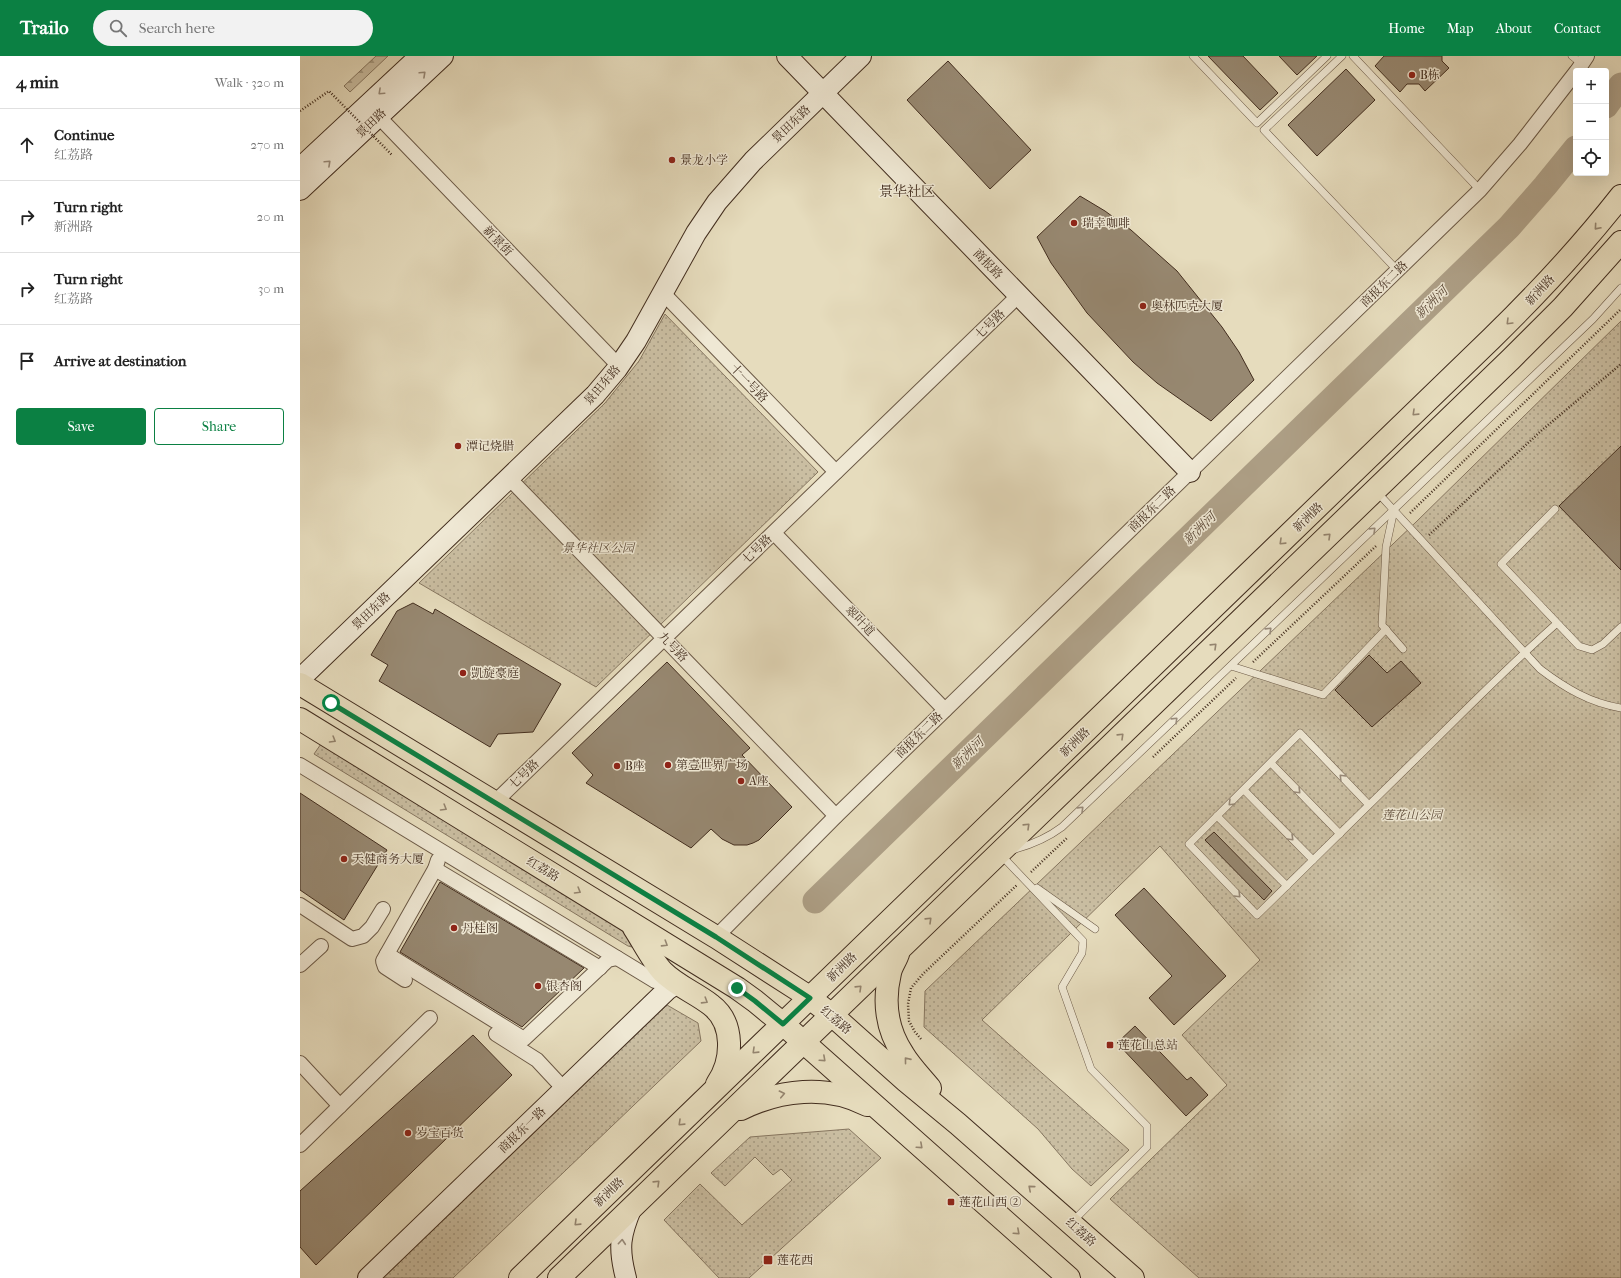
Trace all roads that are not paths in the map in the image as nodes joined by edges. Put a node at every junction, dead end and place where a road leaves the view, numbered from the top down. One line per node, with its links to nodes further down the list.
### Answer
1 (420, 56): 12 (street, 景田路, one-way to 12)
2 (442, 56): 11 (street, 景田路, one-way to 2)
3 (787, 56): 10 (street, 商报路)
4 (862, 56): 10 (street, 景田东路)
5 (1193, 56): 6 (lane)
6 (1328, 56)
7 (1342, 56): 17 (lane)
8 (1353, 56): 14 (lane)
9 (1579, 64): 14 (street, 商报东二路)
10 (823, 93): 19 (street, 景田东路); 20 (street, 商报路)
11 (378, 116): 13 (street, 景田路, one-way to 11); 21 (street, 新景街)
12 (300, 168)
13 (300, 190)
14 (1480, 190): 17 (street, 商报东二路)
15 (1621, 196): 68 (main road, 新洲路, one-way to 68)
16 (1621, 242): 25 (main road)
17 (1398, 271): 23 (street, 商报东二路)
18 (1621, 288): 27 (lane)
19 (663, 293): 21 (street, 景田东路); 22 (street, 十一号路)
20 (1018, 296): 22 (street, 七号路); 23 (street, 商报路)
21 (619, 366): 24 (street, 景田东路)
22 (836, 472): 28 (street, 七号路)
23 (1190, 472): 39 (street, 商报东二路)
24 (509, 478): 32 (street, 九号路); 36 (street, 景田东路)
25 (1375, 490): 27 (lane); 50 (main road, one-way to 25)
26 (1555, 509): 29 (lane)
27 (1394, 510): 31 (lane); 34 (lane); 35 (lane, one-way to 27)
28 (774, 533): 32 (street, 七号路); 39 (street, 翠叶道)
29 (1556, 624): 30 (lane); 34 (lane)
30 (1621, 627)
31 (1386, 629): 33 (lane); 35 (lane)
32 (664, 638): 44 (street, 七号路); 46 (street, 九号路)
33 (1404, 648)
34 (1524, 652): 38 (lane); 45 (lane)
35 (1231, 666): 50 (lane, one-way to 35)
36 (300, 679)
37 (300, 684): 44 (main road, 红荔路)
38 (1621, 708)
39 (945, 710): 46 (street, 商报东二路)
40 (300, 719): 57 (main road, 红荔路, one-way to 57)
41 (1271, 763): 43 (lane); 45 (lane, one-way to 41); 48 (lane, one-way to 48)
42 (300, 765): 49 (street)
43 (1244, 790): 47 (lane, one-way to 47); 51 (lane, one-way to 51)
44 (495, 802): 59 (main road, 红荔路)
45 (1369, 805): 48 (lane)
46 (836, 816): 59 (street, 商报东二路)
47 (1217, 816): 54 (lane); 54 (lane, one-way to 54)
48 (1340, 834): 51 (lane)
49 (435, 848): 52 (street); 63 (street)
50 (999, 853): 53 (lane); 61 (main road, one-way to 50)
51 (1313, 860): 54 (lane)
52 (435, 869): 62 (street); 65 (street)
53 (1024, 879): 58 (lane); 84 (lane)
54 (1287, 886)
55 (300, 905): 56 (street)
56 (383, 909)
57 (632, 923): 66 (main road); 71 (main road, 红荔路, one-way to 71)
58 (1095, 929)
59 (716, 937): 68 (main road, 红荔路)
60 (321, 946): 64 (street)
61 (901, 947): 69 (main road, one-way to 61); 81 (main road, one-way to 61)
62 (387, 954): 67 (street); 73 (street)
63 (617, 958): 65 (street); 66 (street)
64 (300, 965)
65 (600, 968): 73 (street)
66 (664, 979): 76 (street, 商报东一路); 77 (main road, one-way to 77)
67 (405, 980)
68 (810, 998): 69 (main road, 红荔路); 71 (main road, 新洲路)
69 (832, 1015): 74 (main road); 81 (main road, 红荔路)
70 (430, 1018): 78 (street)
71 (783, 1024): 74 (main road, 红荔路); 77 (main road, 新洲路, one-way to 77)
72 (496, 1034): 76 (street)
73 (524, 1039): 76 (street)
74 (803, 1042): 79 (main road, 红荔路, one-way to 79); 80 (main road)
75 (300, 1063): 78 (street)
76 (566, 1087): 85 (street, 商报东一路)
77 (709, 1096): 86 (main road, 新洲路, one-way to 86)
78 (340, 1106): 82 (street)
79 (882, 1112): 80 (main road, one-way to 79); 89 (main road, 红荔路, one-way to 89)
80 (721, 1122): 83 (main road, one-way to 80)
81 (958, 1124): 84 (main road, 红荔路, one-way to 81)
82 (300, 1145)
83 (632, 1207): 87 (main road); 88 (street, one-way to 83)
84 (1071, 1223): 90 (main road, 红荔路)
85 (368, 1278)
86 (520, 1278)
87 (559, 1278)
88 (626, 1278)
89 (1069, 1278)
90 (1133, 1278)

